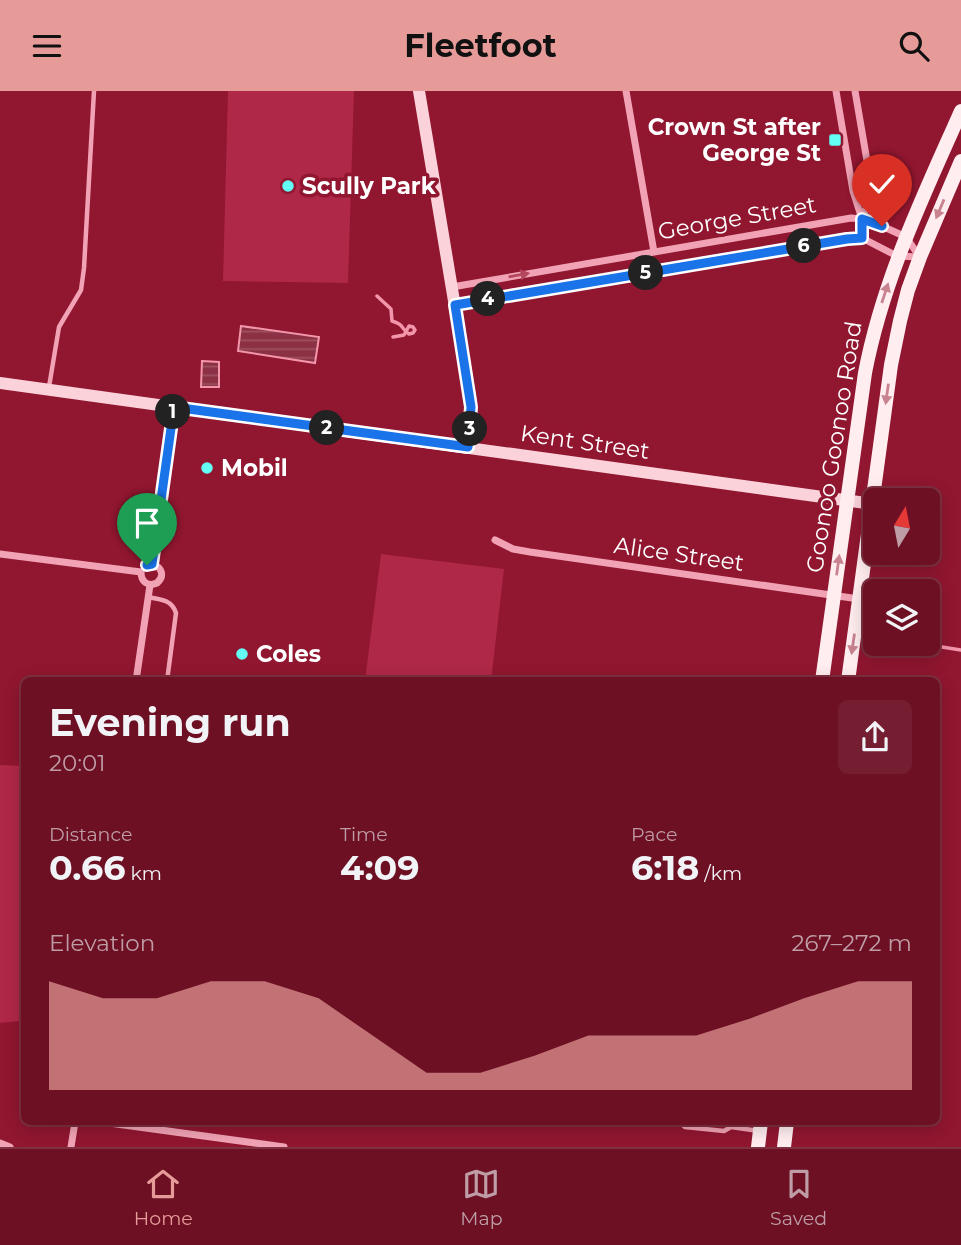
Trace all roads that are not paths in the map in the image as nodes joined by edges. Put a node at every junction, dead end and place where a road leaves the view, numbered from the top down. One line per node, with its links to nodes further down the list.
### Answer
1 (94, 91): 18 (lane)
2 (419, 91): 15 (street)
3 (626, 91): 12 (street)
4 (836, 91): 9 (street)
5 (855, 91): 9 (street)
6 (961, 111): 7 (main road, Goonoo Goonoo Road)
7 (937, 165): 8 (street); 10 (main road, Goonoo Goonoo Road)
8 (959, 169): 14 (main road, Goonoo Goonoo Road, one-way to 14)
9 (862, 219): 10 (street, George Street); 11 (street); 12 (street, George Street)
10 (905, 237): 13 (main road, Goonoo Goonoo Road); 14 (street, George Street)
11 (862, 238): 13 (street); 16 (street, George Street)
12 (654, 252): 15 (street, George Street, one-way to 12)
13 (897, 257): 14 (street); 22 (main road, Goonoo Goonoo Road, one-way to 13)
14 (920, 257): 21 (main road, Goonoo Goonoo Road, one-way to 21)
15 (452, 287): 16 (street)
16 (455, 305): 20 (street)
17 (0, 383): 18 (street, Kent Street)
18 (49, 390): 19 (street, Kent Street)
19 (174, 407): 20 (street, Kent Street); 26 (street)
20 (468, 447): 22 (street, Kent Street)
21 (875, 488)
22 (847, 500): 23 (street, Kent Street); 30 (main road, Goonoo Goonoo Road, one-way to 22)
23 (863, 502)
24 (495, 540): 30 (street, Alice Street)
25 (0, 554): 28 (street)
26 (152, 564): 28 (street); 29 (street)
27 (864, 565): 32 (main road, Goonoo Goonoo Road)
28 (141, 572): 29 (street)
29 (150, 585): 31 (street)
30 (834, 596): 32 (street, Alice Street); 35 (main road, Goonoo Goonoo Road)
31 (148, 597): 33 (street); 34 (lane)
32 (859, 599): 36 (main road, Goonoo Goonoo Road, one-way to 36)
33 (137, 677)
34 (168, 677)
35 (823, 677)
36 (849, 677)
37 (75, 1125): 44 (street)
38 (124, 1125): 45 (street)
39 (683, 1125): 41 (lane)
40 (787, 1125): 47 (main road)
41 (760, 1126): 46 (main road)
42 (0, 1143): 43 (street)
43 (10, 1147)
44 (71, 1147)
45 (284, 1147)
46 (758, 1147)
47 (784, 1147)

